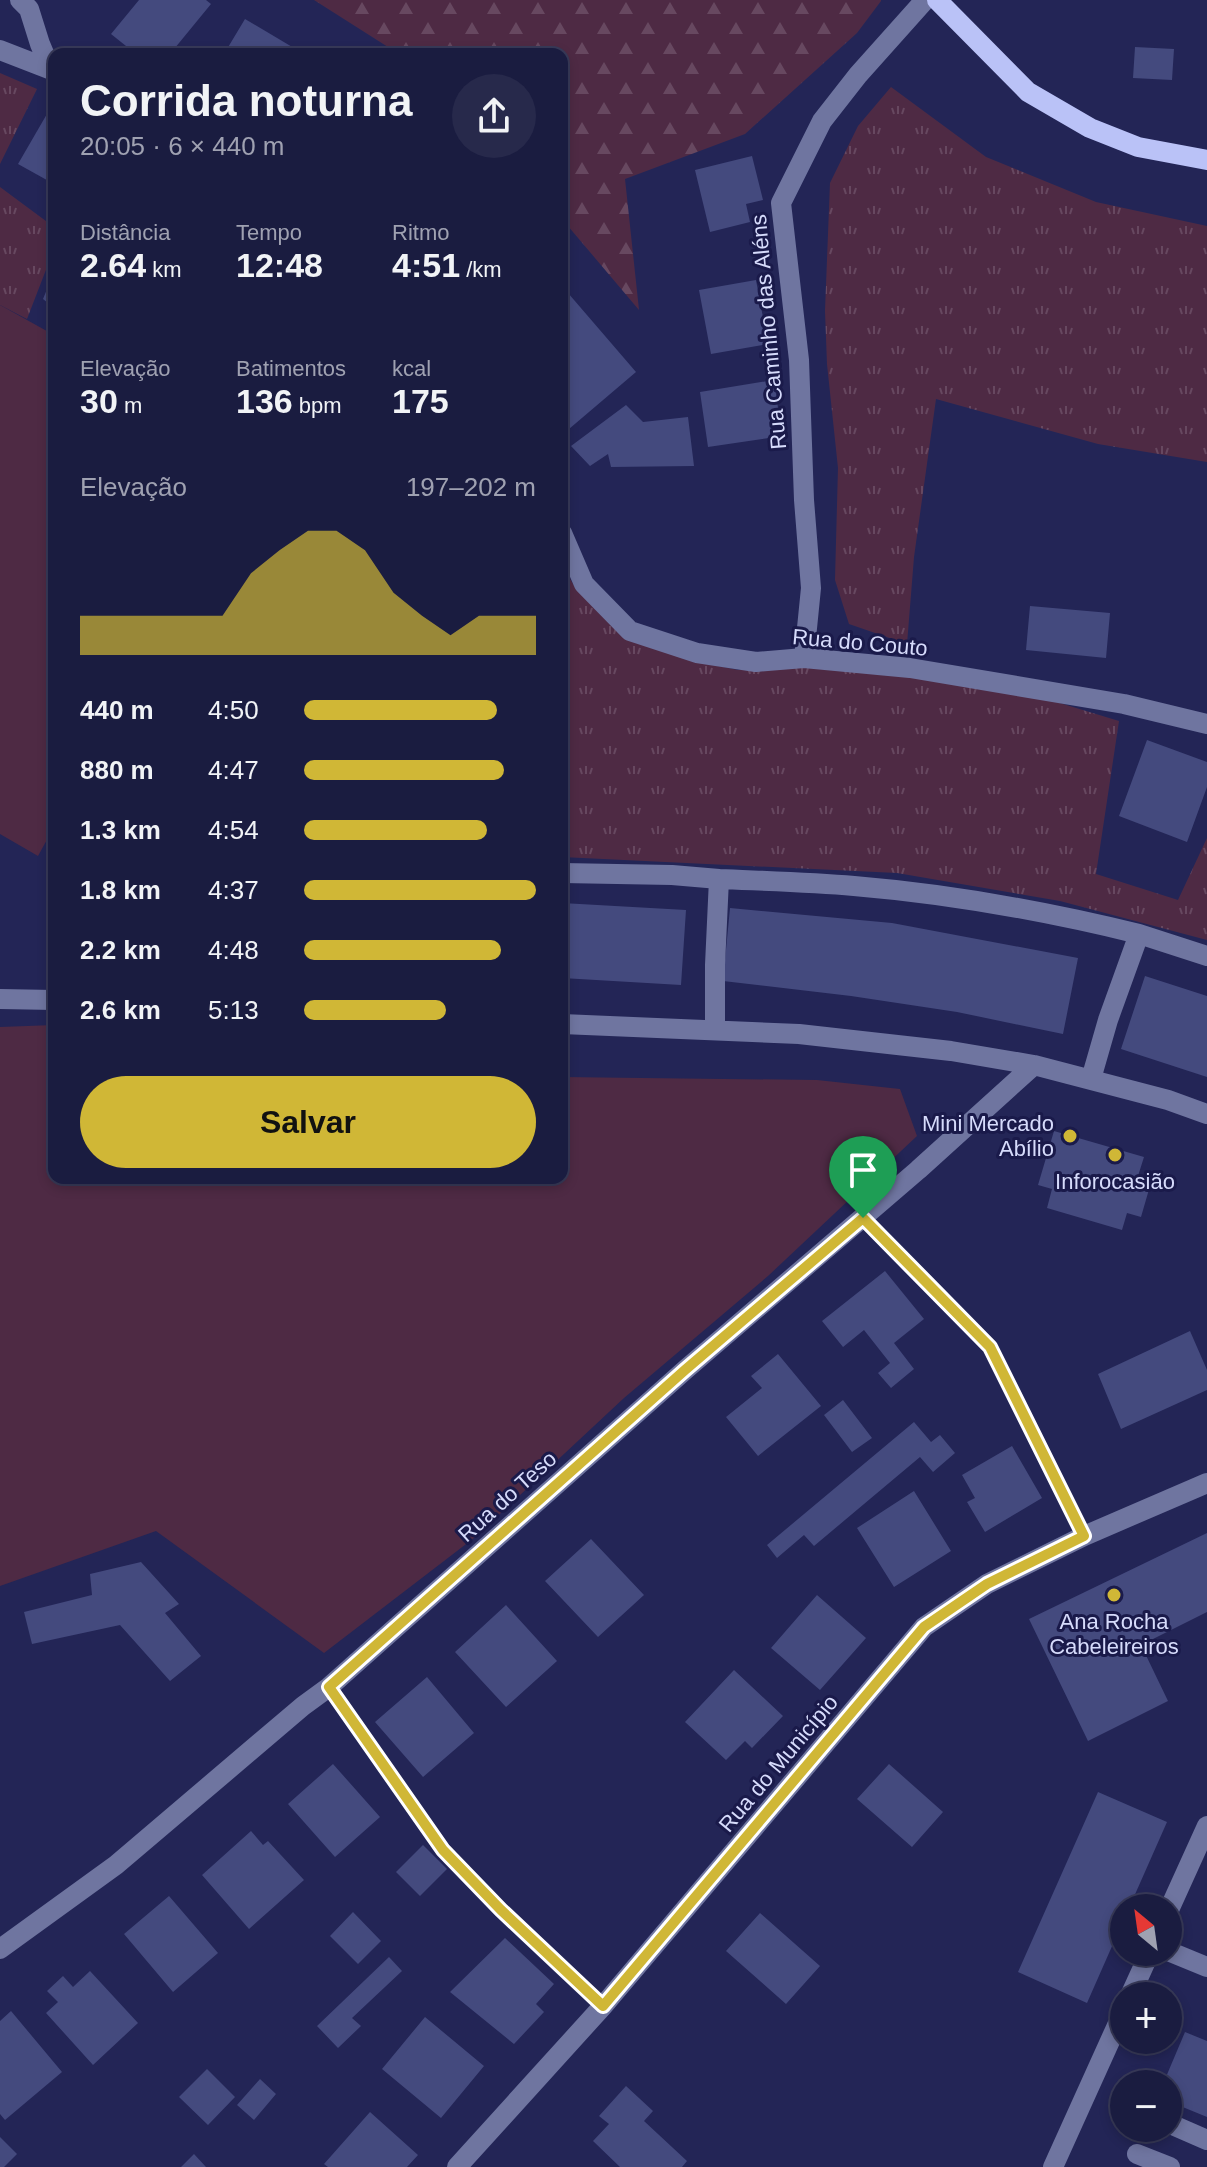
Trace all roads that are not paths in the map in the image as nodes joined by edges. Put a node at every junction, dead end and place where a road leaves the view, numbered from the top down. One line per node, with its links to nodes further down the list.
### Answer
1 (20, 0): 5 (street)
2 (925, 0): 9 (street, Rua Caminho das Aléns)
3 (937, 0): 7 (main road)
4 (0, 50): 6 (street)
5 (48, 60)
6 (48, 68)
7 (1207, 160)
8 (568, 547): 9 (street, Rua do Couto)
9 (804, 658): 10 (street, Rua do Couto)
10 (1207, 724)
11 (568, 873): 12 (street)
12 (719, 879): 13 (street); 18 (street)
13 (1139, 934): 14 (street); 20 (street)
14 (1207, 956)
15 (0, 999): 16 (street)
16 (48, 1000)
17 (568, 1024): 18 (street)
18 (715, 1030): 19 (street)
19 (1034, 1065): 20 (street); 25 (street, Rua do Teso)
20 (1091, 1079): 21 (street)
21 (1207, 1114)
22 (1207, 1483): 32 (street, Rua do Município)
23 (1207, 1826): 24 (street)
24 (1176, 1894)
25 (0, 1949)
26 (1182, 1957): 27 (street)
27 (1207, 1967)
28 (1110, 2041): 33 (street)
29 (1182, 2129): 30 (street)
30 (1207, 2140)
31 (1137, 2154): 34 (street)
32 (457, 2167)
33 (1053, 2167)
34 (1170, 2167)

